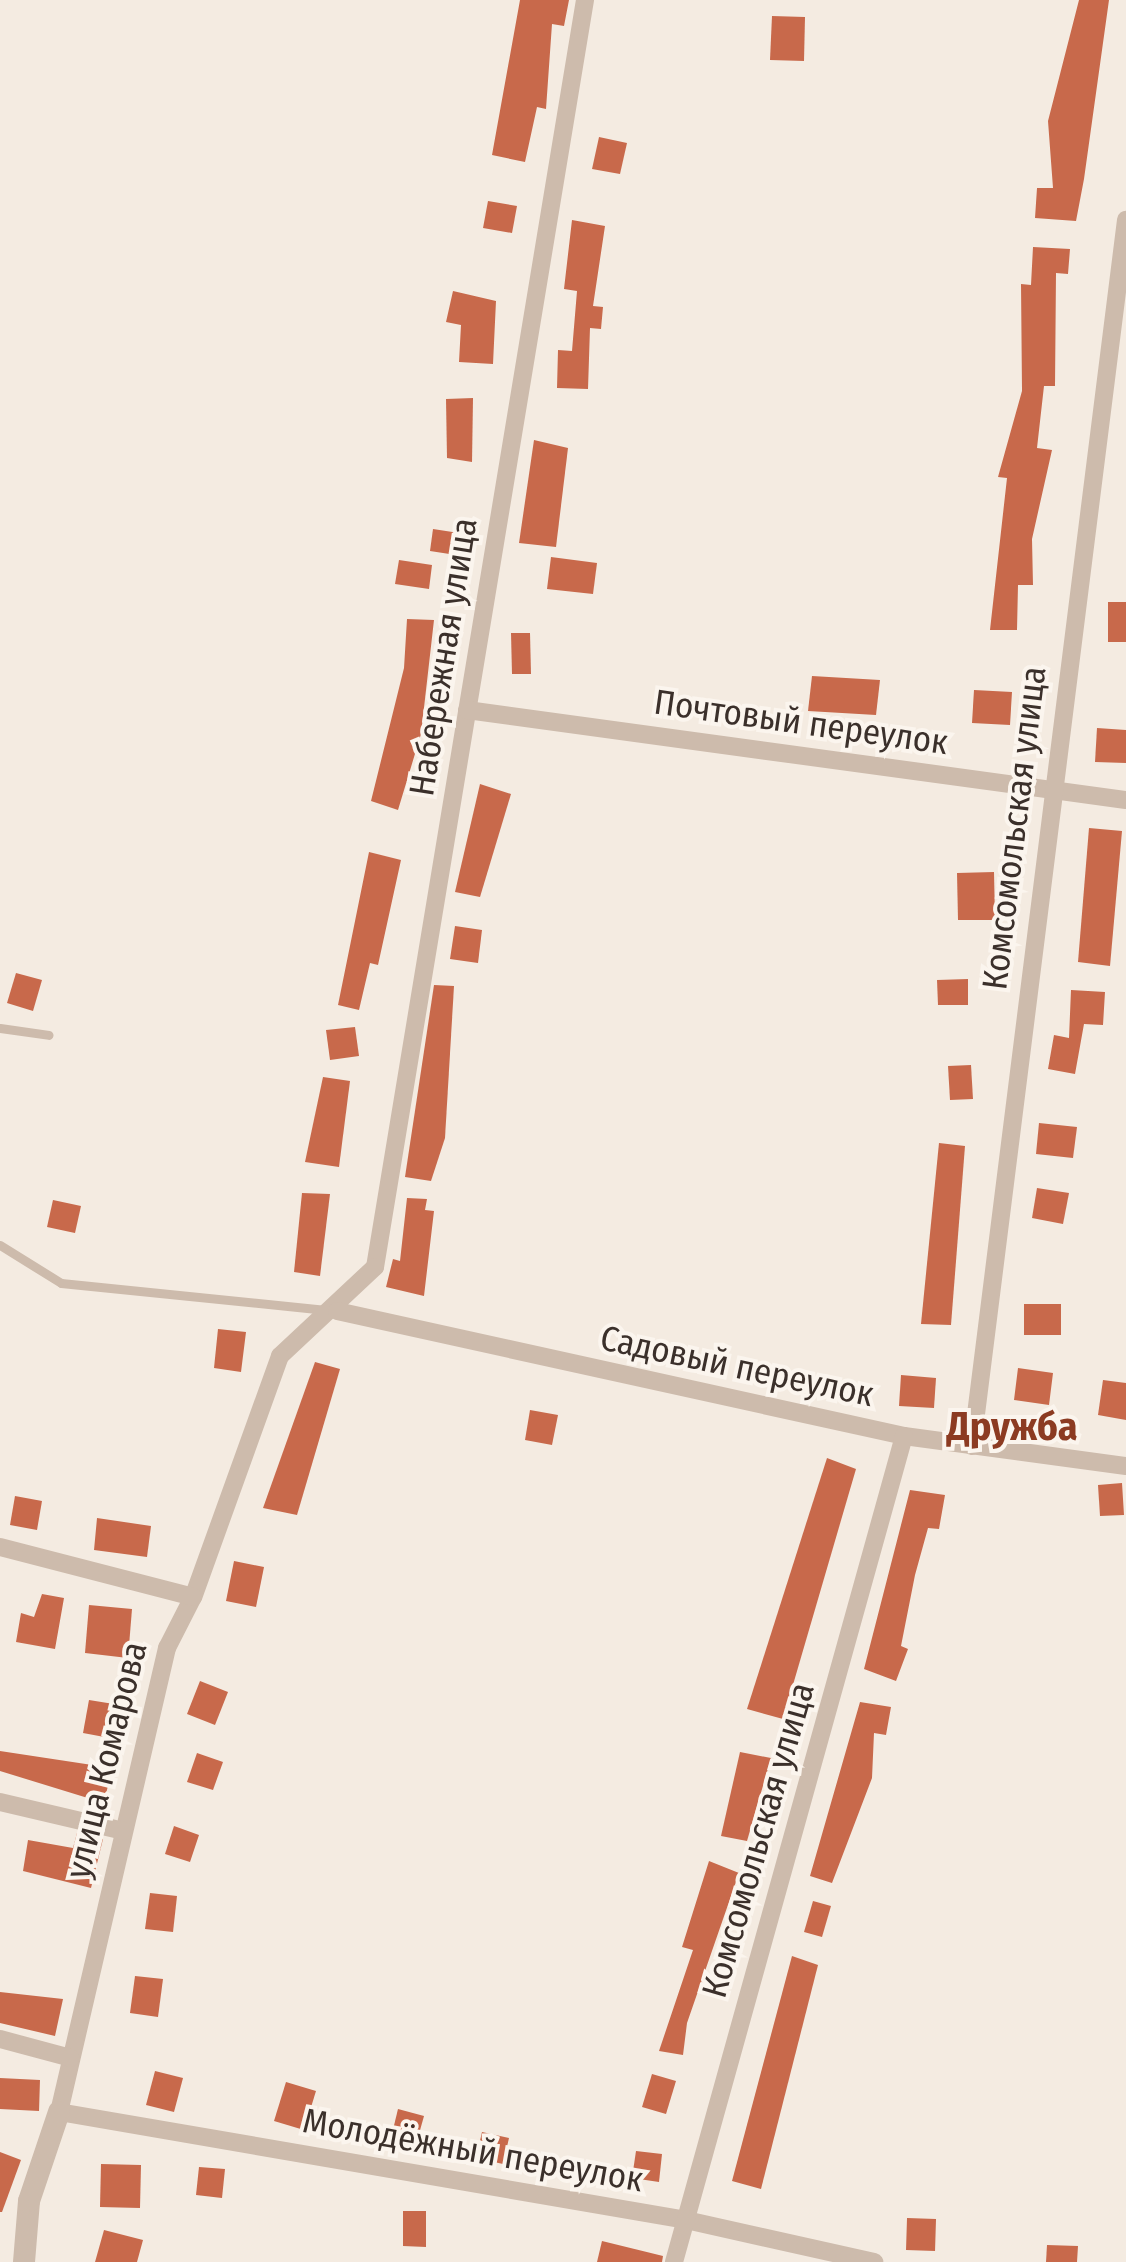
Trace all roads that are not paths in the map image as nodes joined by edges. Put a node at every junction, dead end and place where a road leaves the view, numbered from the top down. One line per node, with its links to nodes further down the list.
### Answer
1 (585, 0): 3 (street, Набережная улица)
2 (1126, 220): 4 (street, Комсомольская улица)
3 (467, 710): 4 (street, Почтовый переулок); 9 (street, Набережная улица)
4 (1050, 788): 5 (street, Почтовый переулок); 11 (street, Комсомольская улица)
5 (1126, 800)
6 (0, 1028): 7 (lane)
7 (49, 1034)
8 (0, 1245): 9 (lane)
9 (336, 1311): 10 (street, Садовый переулок); 14 (street, улица Комарова)
10 (904, 1436): 11 (street, Садовый переулок); 20 (street, Комсомольская улица)
11 (972, 1446): 12 (street, Садовый переулок)
12 (1126, 1466)
13 (0, 1547): 14 (street)
14 (193, 1597): 16 (street, улица Комарова)
15 (0, 1802): 16 (street)
16 (124, 1831): 18 (street, улица Комарова)
17 (0, 2038): 18 (street)
18 (70, 2058): 19 (street, улица Комарова)
19 (59, 2112): 20 (street, Молодёжный переулок); 21 (street, улица Комарова)
20 (686, 2220): 22 (street, Комсомольская улица); 23 (street, Молодёжный переулок)
21 (24, 2262)
22 (674, 2262)
23 (874, 2262)

